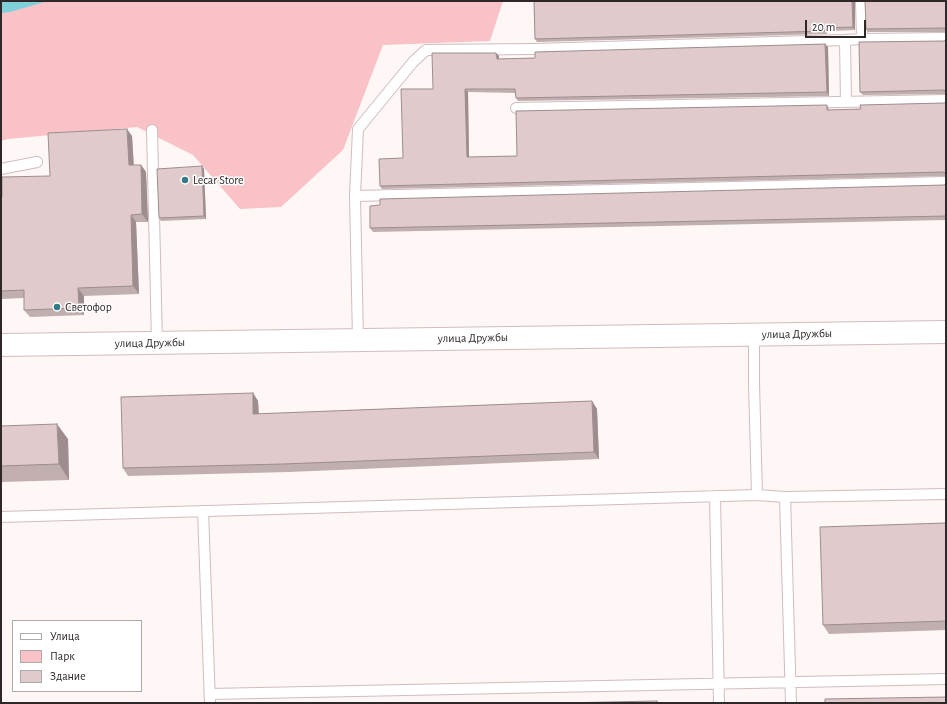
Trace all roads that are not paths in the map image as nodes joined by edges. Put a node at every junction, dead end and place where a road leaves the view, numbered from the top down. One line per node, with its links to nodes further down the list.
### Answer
1 (861, 1): 3 (lane)
2 (946, 38): 3 (lane)
3 (862, 39): 4 (lane)
4 (845, 40): 6 (lane); 12 (lane)
5 (946, 100): 6 (lane)
6 (846, 102): 7 (lane)
7 (516, 108)
8 (152, 130): 16 (lane)
9 (37, 162): 10 (lane)
10 (1, 169)
11 (946, 182): 12 (lane)
12 (355, 196): 15 (lane)
13 (946, 332): 14 (street, улица Дружбы)
14 (754, 334): 15 (street, улица Дружбы); 19 (lane)
15 (358, 340): 16 (street, улица Дружбы)
16 (157, 342): 17 (street, улица Дружбы)
17 (1, 345)
18 (946, 494): 21 (lane)
19 (757, 495): 20 (lane); 21 (lane)
20 (715, 496): 22 (lane); 26 (lane)
21 (785, 497): 25 (lane)
22 (203, 511): 23 (lane); 27 (lane)
23 (1, 517)
24 (946, 679): 25 (lane)
25 (791, 683): 26 (lane); 29 (lane)
26 (718, 684): 27 (lane); 28 (lane)
27 (210, 699)
28 (719, 703)
29 (792, 703)

